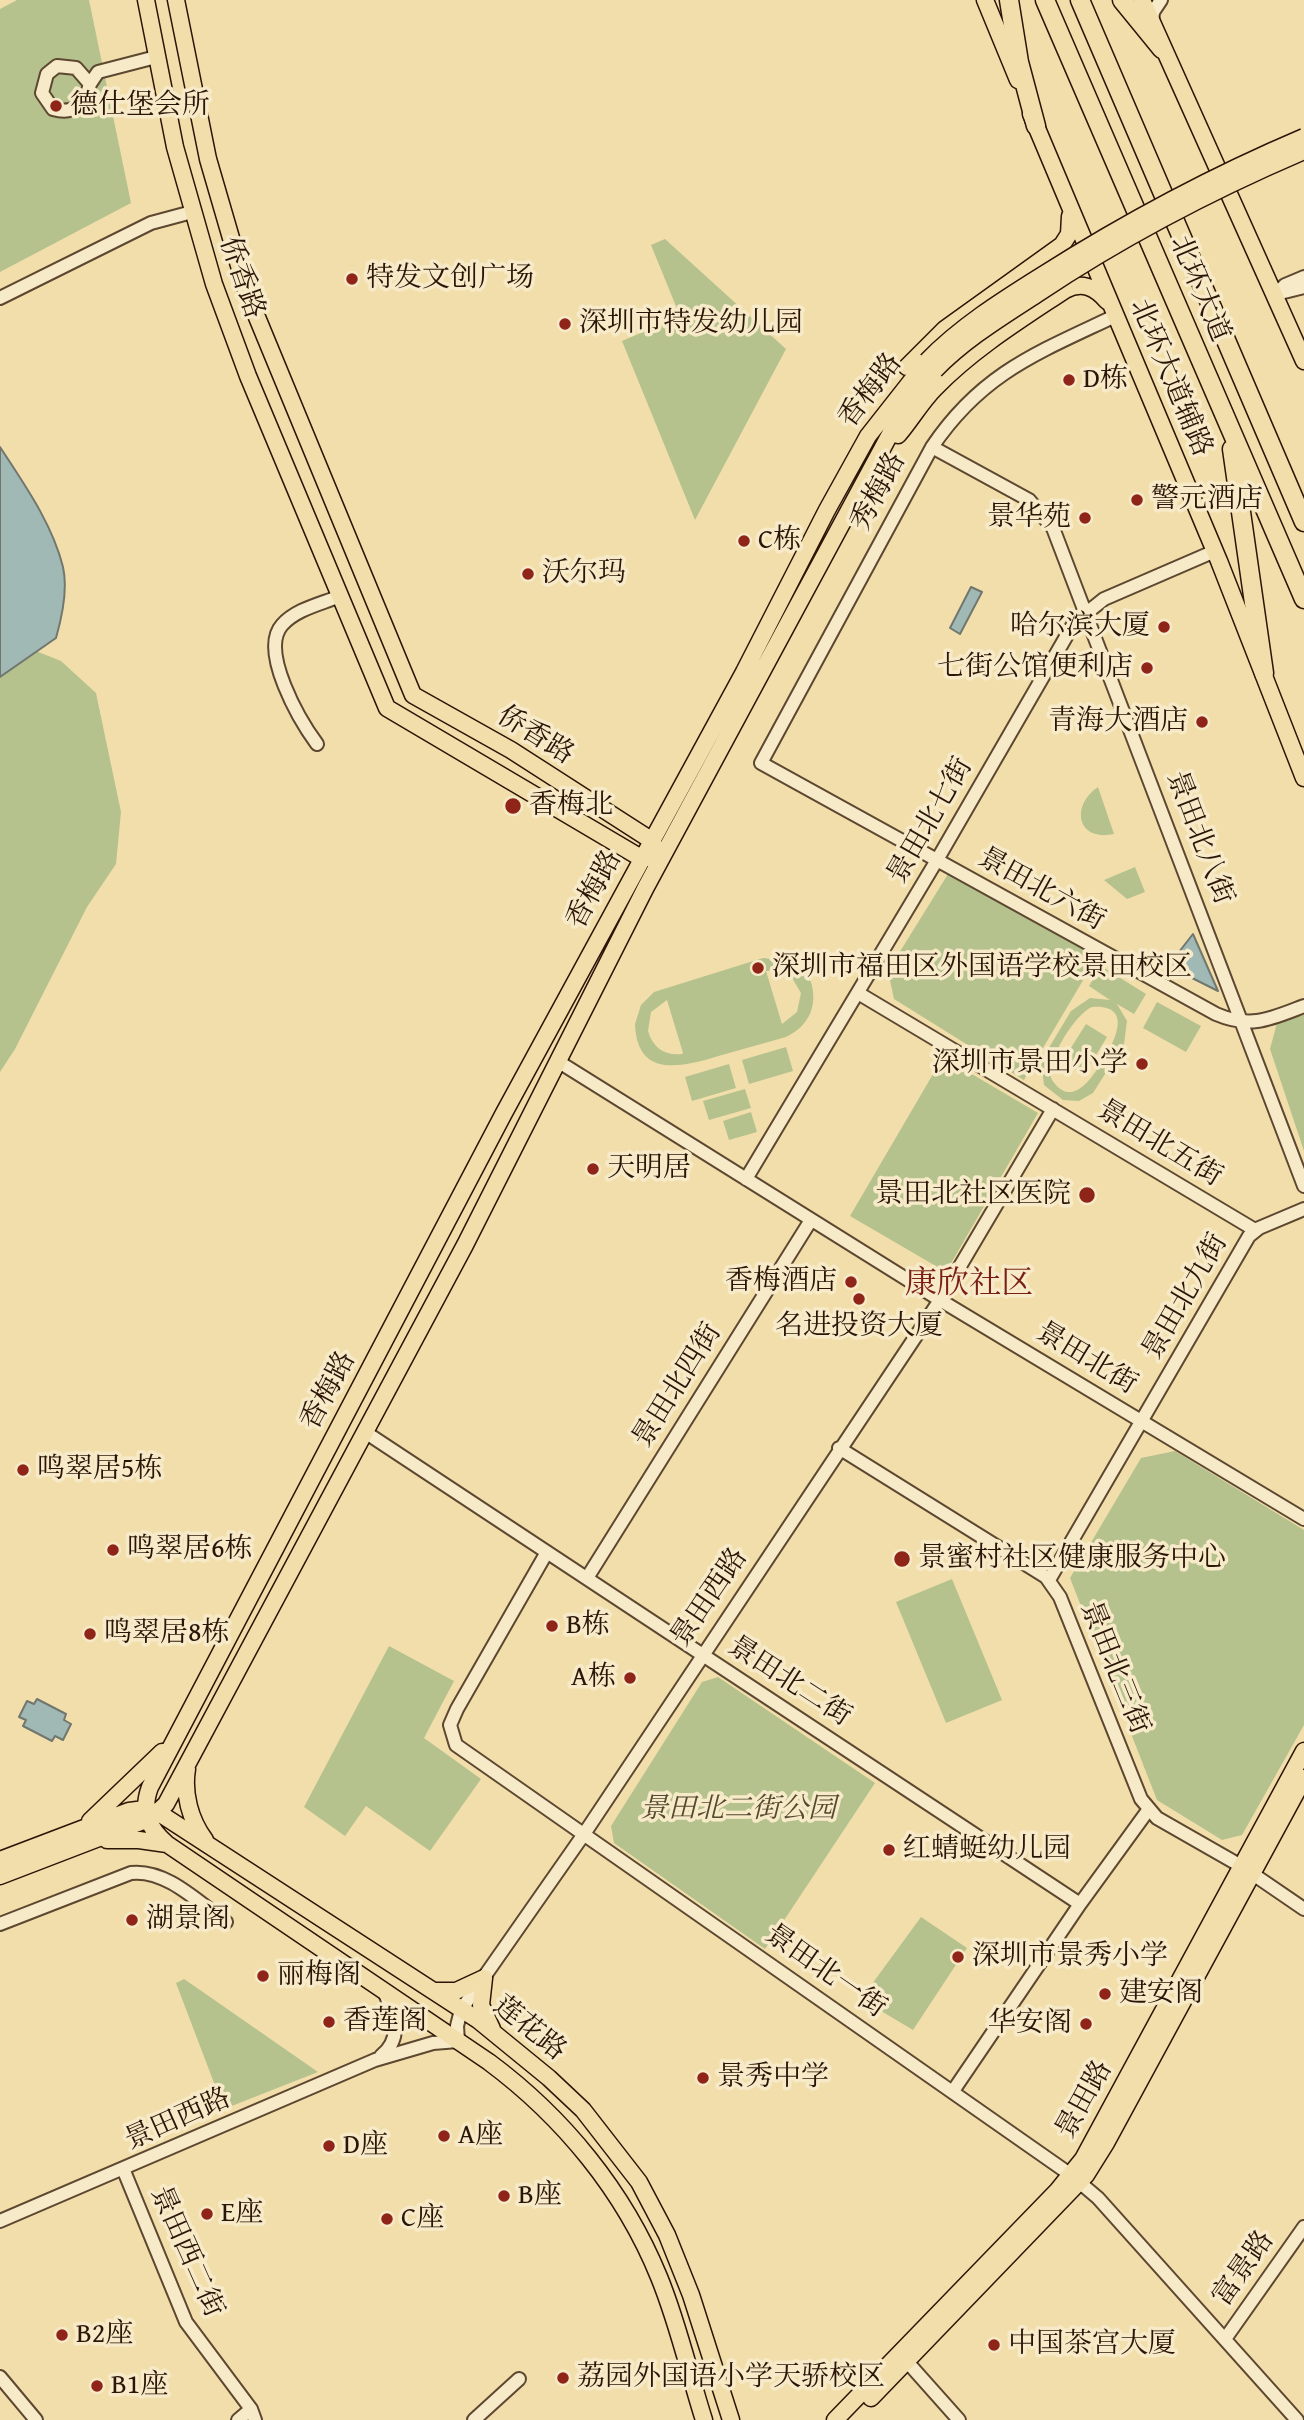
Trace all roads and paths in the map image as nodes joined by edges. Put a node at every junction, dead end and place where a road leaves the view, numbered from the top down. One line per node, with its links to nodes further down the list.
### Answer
1 (146, 0): 12 (main road, 侨香路)
2 (176, 0): 41 (main road, 侨香路)
3 (985, 0): 14 (main road, 北环大道辅路)
4 (1009, 0): 14 (highway)
5 (1045, 0): 28 (highway, 北环大道)
6 (1080, 0): 32 (highway, 北环大道)
7 (1122, 0): 11 (highway)
8 (1142, 0): 10 (main road)
9 (1161, 0): 10 (street)
10 (1152, 24): 11 (main road)
11 (1162, 49): 23 (main road)
12 (156, 57): 13 (street); 18 (main road, 侨香路)
13 (90, 84)
14 (1036, 125): 17 (main road, 北环大道辅路)
15 (1304, 137): 27 (main road, 香梅路, bridge)
16 (1304, 151): 27 (main road, 香梅路, bridge)
17 (1068, 204): 19 (main road); 25 (main road, 北环大道辅路)
18 (192, 212): 24 (street); 34 (main road, 侨香路)
19 (1042, 259): 22 (main road); 29 (main road)
20 (1304, 277): 23 (street)
21 (1304, 287): 23 (street)
22 (1065, 290): 25 (main road); 31 (main road)
23 (1276, 294): 26 (main road)
24 (0, 298)
25 (1113, 311): 30 (street, 秀梅路); 33 (main road, 北环大道辅路)
26 (1304, 361)
27 (931, 365): 29 (main road, 香梅路); 31 (main road, 香梅路)
28 (1228, 425): 35 (highway, 北环大道); 37 (highway)
29 (868, 436): 41 (main road, 香梅路)
30 (932, 447): 36 (street, 景田北八街); 39 (street, 秀梅路)
31 (883, 448): 43 (main road, 香梅路)
32 (1304, 522)
33 (1215, 551): 36 (street, 景田北七街); 37 (main road, 北环大道辅路)
34 (340, 596): 38 (street); 42 (main road, 侨香路)
35 (1304, 599)
36 (1087, 610): 44 (street, 景田北七街); 48 (street, 景田北八街)
37 (1264, 673): 40 (main road, 北环大道辅路)
38 (317, 744)
39 (761, 764): 44 (street, 景田北六街)
40 (1304, 778)
41 (651, 840): 42 (main road, 香梅路); 43 (main road, 侨香路)
42 (642, 858): 43 (main road, 侨香路); 47 (main road, 香梅路)
43 (662, 859): 50 (main road, 香梅路)
44 (937, 860): 45 (street, 景田北七街); 48 (street, 景田北六街)
45 (858, 993): 51 (street, 景田北五街); 52 (street, 景田北七街)
46 (1304, 1006): 48 (street)
47 (552, 1023): 49 (main road, 香梅路); 50 (main road)
48 (1243, 1024): 53 (street, 景田北八街)
49 (540, 1047): 50 (main road); 57 (main road, 香梅路)
50 (559, 1062): 52 (street, 景田北街); 58 (main road, 香梅路)
51 (1053, 1109): 56 (street, 景田北五街); 59 (street, 景田西路)
52 (746, 1179): 55 (street, 景田北街)
53 (1304, 1186)
54 (1304, 1209): 56 (street, 景田北九街)
55 (815, 1222): 59 (street, 景田北街); 65 (street, 景田北四街)
56 (1255, 1230): 60 (street, 景田北九街)
57 (439, 1238): 58 (main road); 68 (main road, 香梅路)
58 (465, 1245): 61 (main road, 香梅路)
59 (940, 1300): 60 (street, 景田北街); 62 (street, 景田西路)
60 (1142, 1421): 63 (street, 景田北街); 66 (street, 景田北九街)
61 (365, 1432): 64 (street, 景田北二街); 70 (main road, 香梅路)
62 (839, 1448): 66 (street, 景田北三街); 67 (street, 景田西路)
63 (1304, 1519)
64 (547, 1552): 65 (street, 景田北二街); 74 (street, 景田北一街)
65 (590, 1580): 67 (street, 景田北二街)
66 (1049, 1580): 72 (street, 景田北三街)
67 (702, 1654): 74 (street, 景田西路); 83 (street, 景田北二街)
68 (181, 1728): 73 (main road, 香梅路); 75 (main road)
69 (1304, 1751): 80 (main road, 景田路)
70 (188, 1763): 73 (main road, 香梅路); 78 (main road)
71 (1304, 1778): 80 (main road, 景田路)
72 (1149, 1809): 80 (street, 景田北三街); 83 (street)
73 (150, 1814): 75 (main road); 76 (main road); 77 (main road, 莲花路); 78 (main road, 莲花路)
74 (584, 1834): 88 (street, 景田西路); 95 (street, 景田北一街)
75 (67, 1835): 79 (main road)
76 (88, 1842): 77 (main road); 81 (main road)
77 (167, 1844): 85 (main road, 莲花路)
78 (215, 1849): 82 (main road, 莲花路)
79 (0, 1860)
80 (1246, 1869): 84 (street, 景田北三街); 97 (main road, 景田路)
81 (0, 1876)
82 (282, 1892): 85 (main road); 90 (main road, 莲花路)
83 (1080, 1904): 95 (street)
84 (1304, 1909)
85 (267, 1912): 89 (main road, 莲花路)
86 (226, 1922): 87 (street)
87 (0, 1924)
88 (484, 1978): 90 (main road); 91 (street, 景田西路); 92 (main road)
89 (384, 1991): 93 (main road, 莲花路); 94 (street, 景田西路)
90 (433, 1991): 91 (main road, 莲花路)
91 (461, 2010): 92 (main road, 莲花路); 93 (street)
92 (498, 2036): 109 (main road, 莲花路)
93 (458, 2041): 94 (street, 景田西路); 108 (main road, 莲花路)
94 (375, 2060): 96 (street, 景田西路)
95 (953, 2091): 97 (street, 景田北一街)
96 (124, 2171): 98 (street, 景田西路); 104 (street, 景田西二街)
97 (1075, 2178): 100 (street, 景田北一街); 101 (main road, 景田路)
98 (0, 2221)
99 (1304, 2227): 100 (street, 富景路)
100 (1225, 2339): 113 (street, 景田北一街)
101 (903, 2357): 110 (main road, 景田路); 111 (main road, 景田路); 112 (street)
102 (0, 2376): 105 (street)
103 (519, 2379): 107 (street)
104 (253, 2414): 106 (street)
105 (36, 2420)
106 (238, 2420)
107 (474, 2420)
108 (704, 2420)
109 (731, 2420)
110 (835, 2420)
111 (849, 2420)
112 (959, 2420)
113 (1297, 2420)

